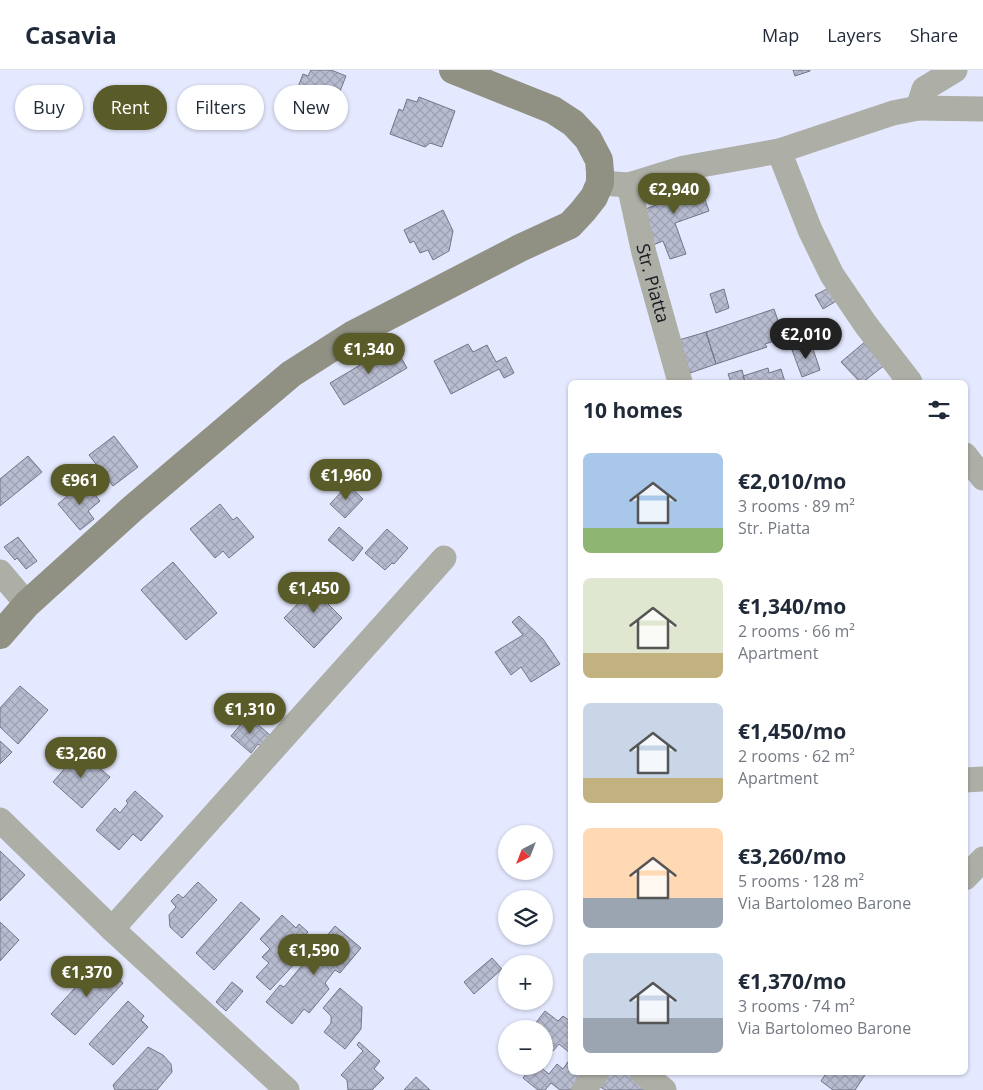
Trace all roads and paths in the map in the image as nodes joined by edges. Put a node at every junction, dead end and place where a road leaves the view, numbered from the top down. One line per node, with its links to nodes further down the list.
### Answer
1 (453, 70): 6 (main road)
2 (955, 70): 3 (street)
3 (918, 108): 4 (street); 5 (street)
4 (983, 109)
5 (779, 151): 7 (street); 9 (street)
6 (600, 183): 7 (street); 14 (main road)
7 (629, 185): 8 (street, Str. Piatta)
8 (679, 380)
9 (908, 380)
10 (968, 459): 11 (street)
11 (983, 478)
12 (444, 558): 21 (street)
13 (0, 572): 14 (street)
14 (27, 604): 15 (main road)
15 (0, 635)
16 (983, 779): 17 (street)
17 (968, 780)
18 (0, 820): 21 (street)
19 (983, 859): 20 (street)
20 (968, 875)
21 (112, 929): 24 (street)
22 (595, 1075): 25 (street)
23 (646, 1075): 26 (street)
24 (287, 1090)
25 (584, 1090)
26 (664, 1090)

